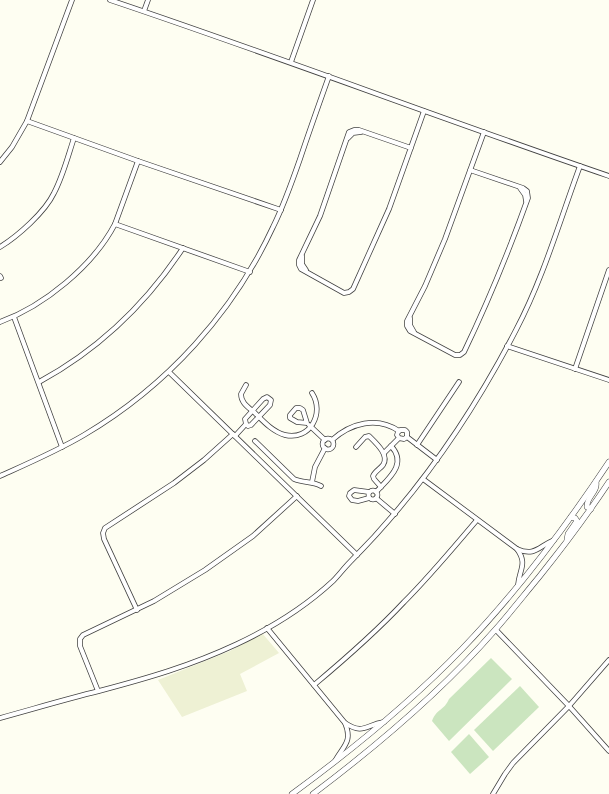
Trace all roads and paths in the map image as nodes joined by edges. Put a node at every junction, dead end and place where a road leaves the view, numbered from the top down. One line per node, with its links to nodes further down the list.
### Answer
1 (72, 0): 9 (street)
2 (110, 0): 5 (street)
3 (148, 0): 5 (street)
4 (313, 0): 6 (street)
5 (144, 11): 6 (street)
6 (290, 62): 7 (street)
7 (329, 76): 8 (street); 18 (street)
8 (424, 111): 10 (street); 12 (street)
9 (27, 121): 11 (street); 14 (street)
10 (484, 132): 15 (street); 16 (street)
11 (74, 138): 13 (street); 20 (street)
12 (411, 148): 12 (street)
13 (138, 161): 18 (street); 19 (street)
14 (0, 162)
15 (580, 166): 17 (street); 26 (street)
16 (470, 170): 16 (street)
17 (609, 176)
18 (281, 210): 23 (street)
19 (115, 224): 21 (street); 24 (street)
20 (0, 247)
21 (184, 248): 23 (street); 30 (street)
22 (609, 270): 27 (street)
23 (250, 272): 28 (street)
24 (14, 317): 25 (street); 30 (street)
25 (0, 322)
26 (507, 346): 27 (street); 51 (street)
27 (575, 368): 29 (street)
28 (169, 372): 39 (street); 47 (street)
29 (609, 380)
30 (39, 382): 47 (street)
31 (459, 382): 45 (street)
32 (246, 385): 34 (street)
33 (312, 393): 37 (street)
34 (252, 411): 35 (street); 35 (street); 36 (street)
35 (259, 417): 36 (street); 37 (street)
36 (246, 424): 39 (street)
37 (309, 425): 37 (street); 42 (street)
38 (399, 430): 40 (street); 41 (street); 43 (street)
39 (234, 435): 62 (street); 74 (street)
40 (407, 437): 41 (street); 45 (street)
41 (399, 438): 46 (street)
42 (325, 440): 43 (street); 49 (street)
43 (332, 440): 49 (street)
44 (255, 441): 55 (street)
45 (417, 445): 51 (street)
46 (391, 446): 50 (street); 59 (street)
47 (62, 447): 53 (street)
48 (356, 447): 50 (street)
49 (325, 448): 55 (street)
50 (384, 453): 59 (street)
51 (438, 460): 54 (street)
52 (609, 462): 56 (street)
53 (0, 476)
54 (423, 480): 66 (street); 68 (street)
55 (312, 482): 58 (street)
56 (596, 482): 65 (street); 67 (street)
57 (609, 482): 65 (street)
58 (321, 486)
59 (381, 486): 61 (street)
60 (369, 492): 61 (street); 63 (street); 63 (street)
61 (376, 492): 64 (street)
62 (297, 496): 72 (street); 74 (street)
63 (369, 498): 64 (street)
64 (376, 498): 66 (street)
65 (591, 509): 70 (street)
66 (395, 514): 72 (street)
67 (571, 517): 69 (street); 70 (street)
68 (477, 520): 71 (street); 78 (street)
69 (555, 540): 71 (street); 73 (street)
70 (567, 542): 76 (street)
71 (517, 549): 73 (street)
72 (357, 555): 75 (street)
73 (518, 585): 82 (street)
74 (137, 610): 79 (street)
75 (268, 628): 78 (street); 79 (street)
76 (496, 630): 80 (street); 87 (street)
77 (609, 660): 80 (street)
78 (314, 685): 83 (street)
79 (98, 691): 81 (street)
80 (569, 706): 84 (street); 88 (street)
81 (0, 718)
82 (384, 722): 83 (street); 85 (street)
83 (345, 723): 85 (street)
84 (609, 751)
85 (334, 763): 86 (street)
86 (292, 794)
87 (313, 794)
88 (493, 794)

